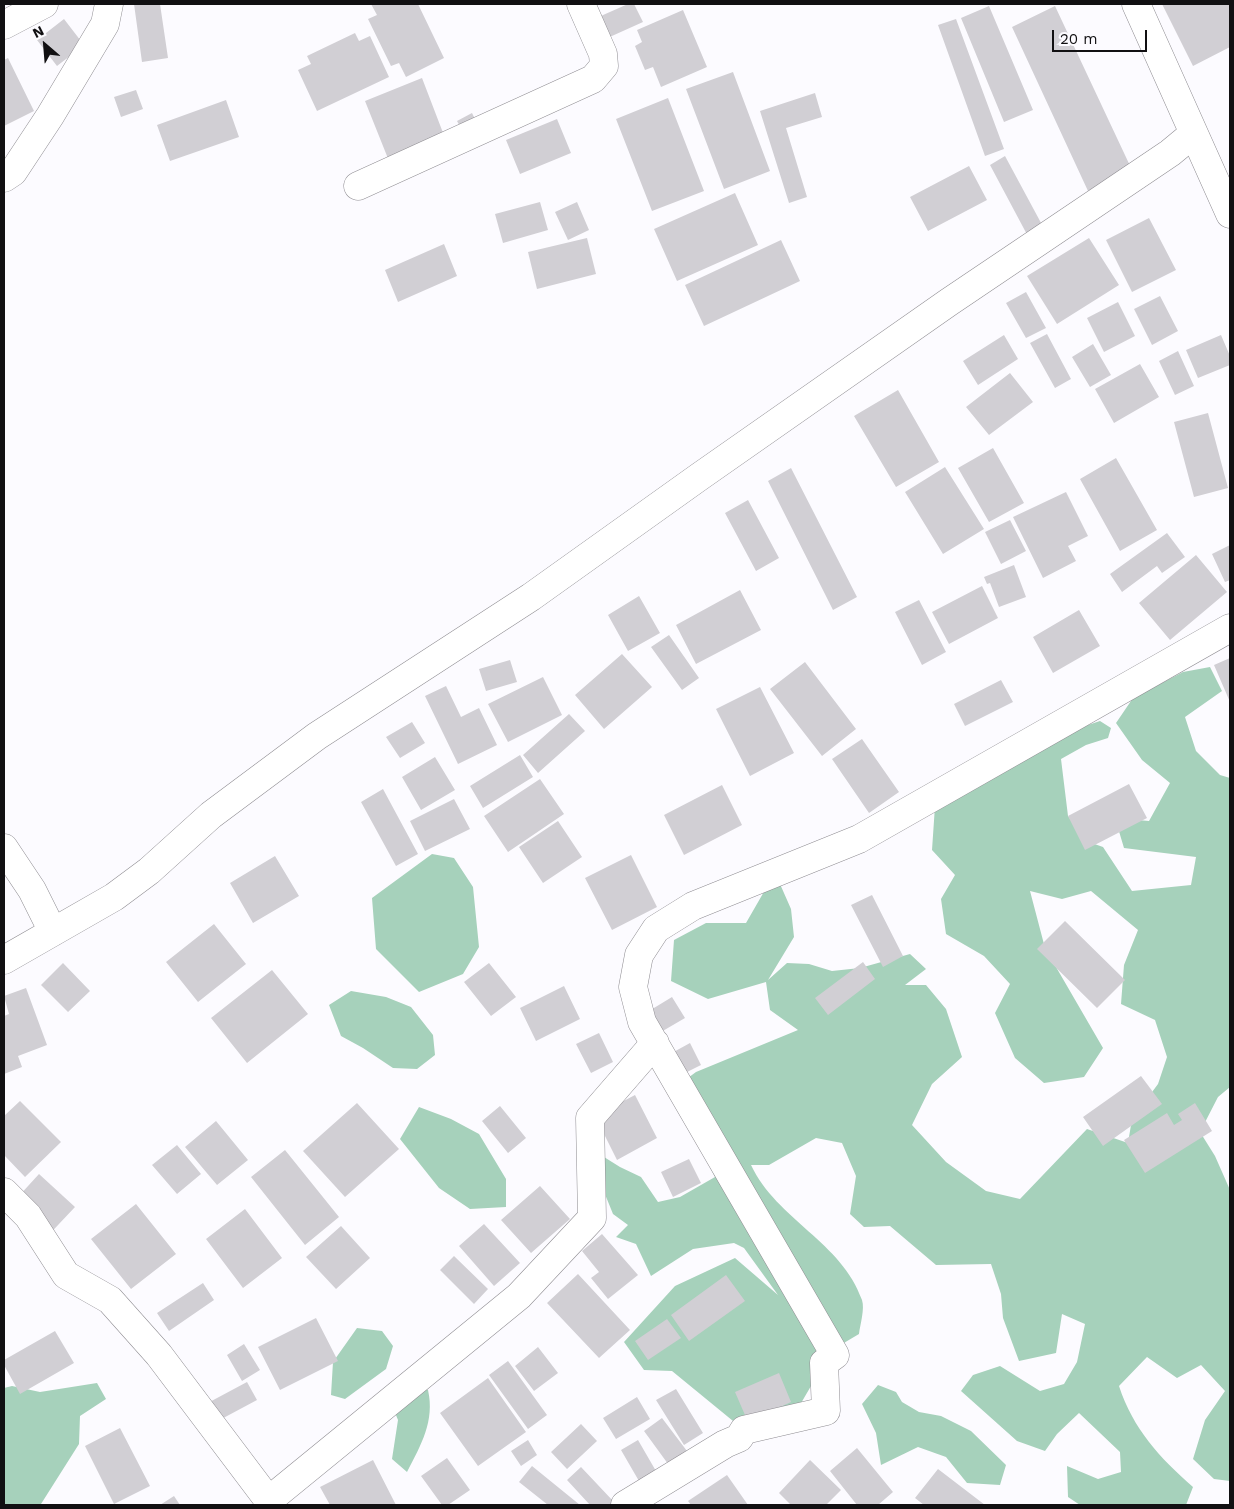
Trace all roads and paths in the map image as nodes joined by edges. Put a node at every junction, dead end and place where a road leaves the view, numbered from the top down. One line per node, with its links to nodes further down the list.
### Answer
1 (44, 4): 5 (street)
2 (109, 4): 7 (street)
3 (581, 4): 8 (street)
4 (1136, 4): 6 (street)
5 (4, 25)
6 (1193, 134): 9 (street); 12 (street)
7 (4, 178)
8 (358, 186)
9 (1230, 214)
10 (1230, 628): 14 (street)
11 (4, 848): 12 (street)
12 (53, 932): 13 (street)
13 (4, 960)
14 (654, 1043): 16 (street); 17 (street)
15 (4, 1192): 16 (street)
16 (270, 1503)
17 (625, 1505)

